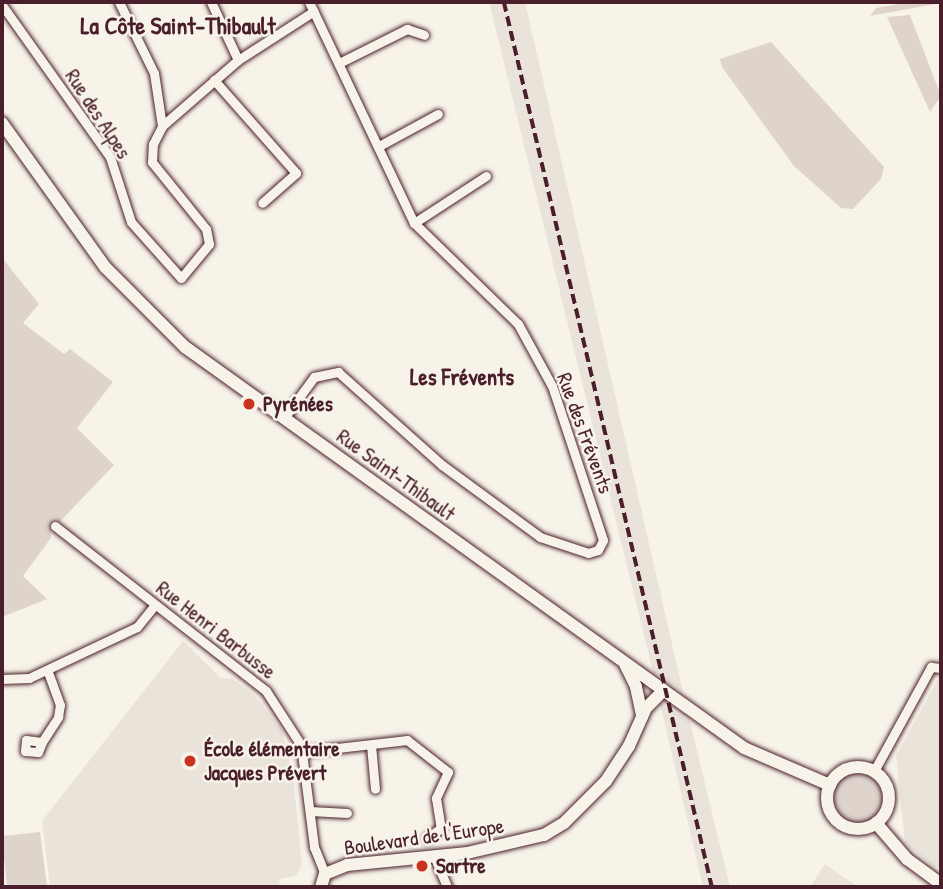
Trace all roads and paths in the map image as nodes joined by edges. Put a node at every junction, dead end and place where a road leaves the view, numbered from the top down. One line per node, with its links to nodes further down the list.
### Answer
1 (119, 2): 12 (street)
2 (211, 2): 7 (street)
3 (309, 2): 5 (street, Rue des Frévents)
4 (2, 5): 12 (street, Rue des Alpes)
5 (314, 11): 7 (street); 8 (street, Rue des Frévents)
6 (424, 35): 8 (street)
7 (238, 60): 9 (street)
8 (341, 62): 13 (street, Rue des Frévents)
9 (214, 80): 12 (street); 15 (street)
10 (439, 114): 13 (street)
11 (2, 123): 17 (main road, Rue Saint-Thibault)
12 (162, 126)
13 (379, 146): 16 (street, Rue des Frévents)
14 (486, 176): 16 (street)
15 (262, 203)
16 (414, 223): 17 (street, Rue des Frévents)
17 (284, 418): 20 (main road, Rue Saint-Thibault)
18 (55, 526): 19 (street, Rue Henri Barbusse)
19 (155, 605): 22 (street); 29 (street, Rue Henri Barbusse)
20 (623, 661): 23 (main road, Rue Saint-Thibault); 26 (main road)
21 (936, 668): 30 (street)
22 (47, 670): 24 (street); 27 (street)
23 (644, 676): 25 (main road, Rue Saint-Thibault); 26 (main road)
24 (2, 679)
25 (664, 690): 26 (main road, Boulevard de l'Europe); 31 (main road, Rue Saint-Thibault)
26 (644, 713): 37 (main road, Boulevard de l'Europe)
27 (42, 742)
28 (371, 745): 29 (street); 32 (street); 36 (street)
29 (302, 752): 33 (street, Rue Henri Barbusse)
30 (874, 771): 31 (main road); 35 (main road)
31 (830, 785): 35 (main road)
32 (375, 789)
33 (310, 811): 34 (street); 38 (street, Rue Henri Barbusse)
34 (347, 813)
35 (876, 823): 39 (main road)
36 (428, 838)
37 (435, 856): 38 (main road, Boulevard de l'Europe); 40 (street)
38 (323, 881)
39 (941, 884)
40 (447, 887)

